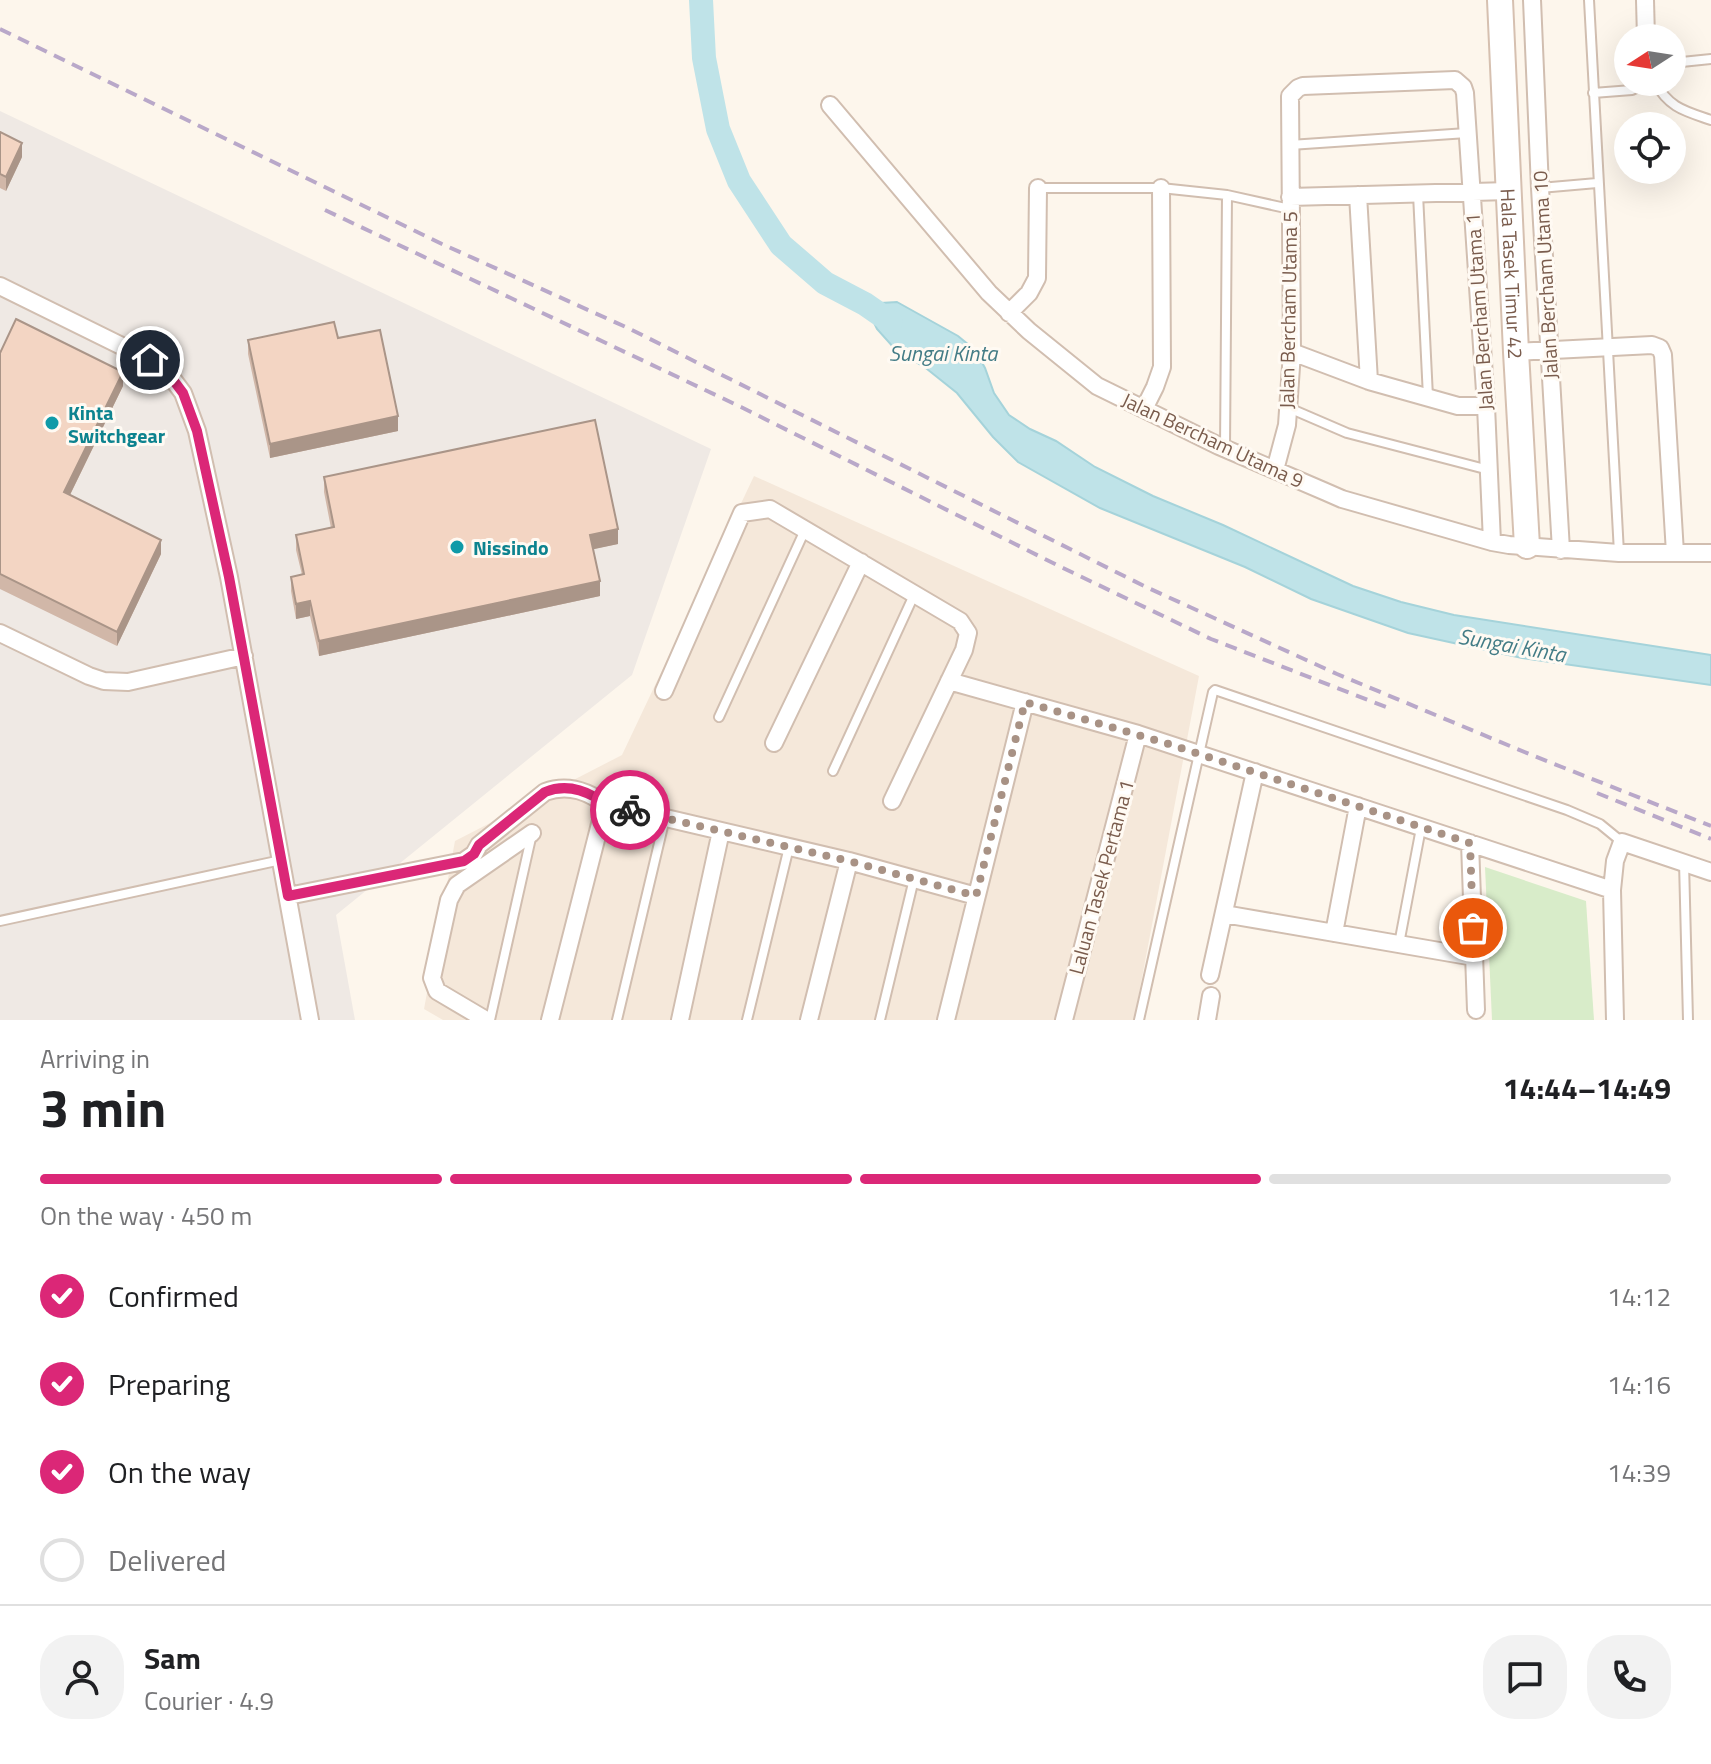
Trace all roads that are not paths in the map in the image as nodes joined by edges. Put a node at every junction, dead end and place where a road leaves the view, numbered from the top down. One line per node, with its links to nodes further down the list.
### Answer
1 (1500, 0): 20 (street, Hala Tasek Timur 42)
2 (1532, 0): 19 (street, Jalan Bercham Utama 10)
3 (1589, 0): 10 (lane)
4 (1645, 0): 5 (street)
5 (1646, 24)
6 (1711, 59): 7 (lane)
7 (1686, 62)
8 (1293, 91): 14 (street, Jalan Bercham Utama 1); 15 (street, Jalan Bercham Utama 5)
9 (1614, 91): 10 (lane)
10 (1593, 93): 16 (lane)
11 (1662, 96): 13 (lane)
12 (830, 105): 27 (street, Jalan Bercham Utama 9)
13 (1711, 120)
14 (1467, 133): 15 (lane); 21 (street, Jalan Bercham Utama 1)
15 (1289, 145): 25 (street, Jalan Bercham Utama 5)
16 (1597, 183): 19 (lane); 28 (lane)
17 (1038, 188): 18 (lane); 27 (street)
18 (1161, 188): 23 (lane); 36 (street)
19 (1540, 188): 29 (street, Jalan Bercham Utama 10)
20 (1509, 191): 21 (street); 31 (street, Hala Tasek Timur 42)
21 (1471, 193): 22 (street); 34 (street, Jalan Bercham Utama 1)
22 (1418, 194): 24 (street); 33 (lane)
23 (1227, 195): 25 (lane); 37 (lane)
24 (1358, 195): 25 (street); 32 (street)
25 (1290, 203): 30 (street, Jalan Bercham Utama 5)
26 (0, 286): 50 (street)
27 (1009, 313): 36 (street, Jalan Bercham Utama 9)
28 (1607, 348): 29 (street); 44 (lane); 45 (street)
29 (1549, 351): 31 (street); 43 (street, Jalan Bercham Utama 10)
30 (1292, 352): 32 (street); 35 (street, Jalan Bercham Utama 5)
31 (1516, 352): 42 (street, Hala Tasek Timur 42)
32 (1369, 381): 33 (street)
33 (1428, 397): 34 (street)
34 (1486, 406): 39 (street, Jalan Bercham Utama 1)
35 (1288, 407): 38 (street, Jalan Bercham Utama 5); 39 (lane)
36 (1144, 409): 37 (street, Jalan Bercham Utama 9)
37 (1225, 448): 38 (street, Jalan Bercham Utama 9)
38 (1275, 470): 41 (street, Jalan Bercham Utama 9)
39 (1489, 470): 41 (street, Jalan Bercham Utama 1)
40 (805, 530): 47 (street); 52 (street); 54 (lane)
41 (1492, 542): 42 (street, Jalan Bercham Utama 9)
42 (1527, 546): 43 (street, Jalan Bercham Utama 9)
43 (1561, 550): 44 (street, Jalan Bercham Utama 9)
44 (1619, 553): 45 (street, Jalan Bercham Utama 9)
45 (1675, 553): 46 (street, Jalan Bercham Utama 9)
46 (1711, 553)
47 (861, 562): 48 (street); 56 (street)
48 (914, 594): 51 (street); 58 (lane)
49 (0, 633): 50 (street)
50 (244, 656): 70 (street)
51 (949, 681): 53 (street); 60 (street)
52 (664, 691)
53 (1025, 702): 55 (street); 77 (street)
54 (719, 717)
55 (1138, 734): 57 (street); 95 (street, Laluan Tasek Pertama 1)
56 (774, 743)
57 (1199, 754): 59 (street); 67 (lane); 96 (lane)
58 (833, 771)
59 (1255, 772): 61 (street); 78 (street)
60 (892, 801)
61 (1358, 806): 64 (street); 80 (street)
62 (609, 807): 63 (street); 76 (street); 88 (street)
63 (665, 818): 65 (street); 89 (lane)
64 (1421, 828): 68 (street); 81 (lane)
65 (721, 831): 69 (street); 90 (street)
66 (532, 833): 87 (lane); 87 (street)
67 (1622, 842): 72 (street); 75 (street)
68 (1470, 843): 75 (street); 82 (street)
69 (789, 847): 71 (street); 91 (lane)
70 (281, 860): 76 (street); 79 (lane)
71 (849, 861): 74 (street); 92 (street)
72 (1684, 862): 73 (street); 99 (lane)
73 (1711, 872)
74 (914, 879): 77 (street); 93 (lane)
75 (1612, 890): 98 (street)
76 (288, 896): 86 (street)
77 (976, 896): 94 (street)
78 (1224, 914): 80 (street); 83 (street)
79 (0, 921)
80 (1334, 933): 81 (street)
81 (1399, 944): 82 (street)
82 (1474, 957): 85 (street)
83 (1210, 975)
84 (1211, 996): 97 (street)
85 (1476, 1010)
86 (310, 1020)
87 (488, 1020)
88 (550, 1020)
89 (617, 1020)
90 (680, 1020)
91 (747, 1020)
92 (809, 1020)
93 (880, 1020)
94 (946, 1020)
95 (1064, 1020)
96 (1139, 1020)
97 (1207, 1020)
98 (1615, 1020)
99 (1688, 1020)

